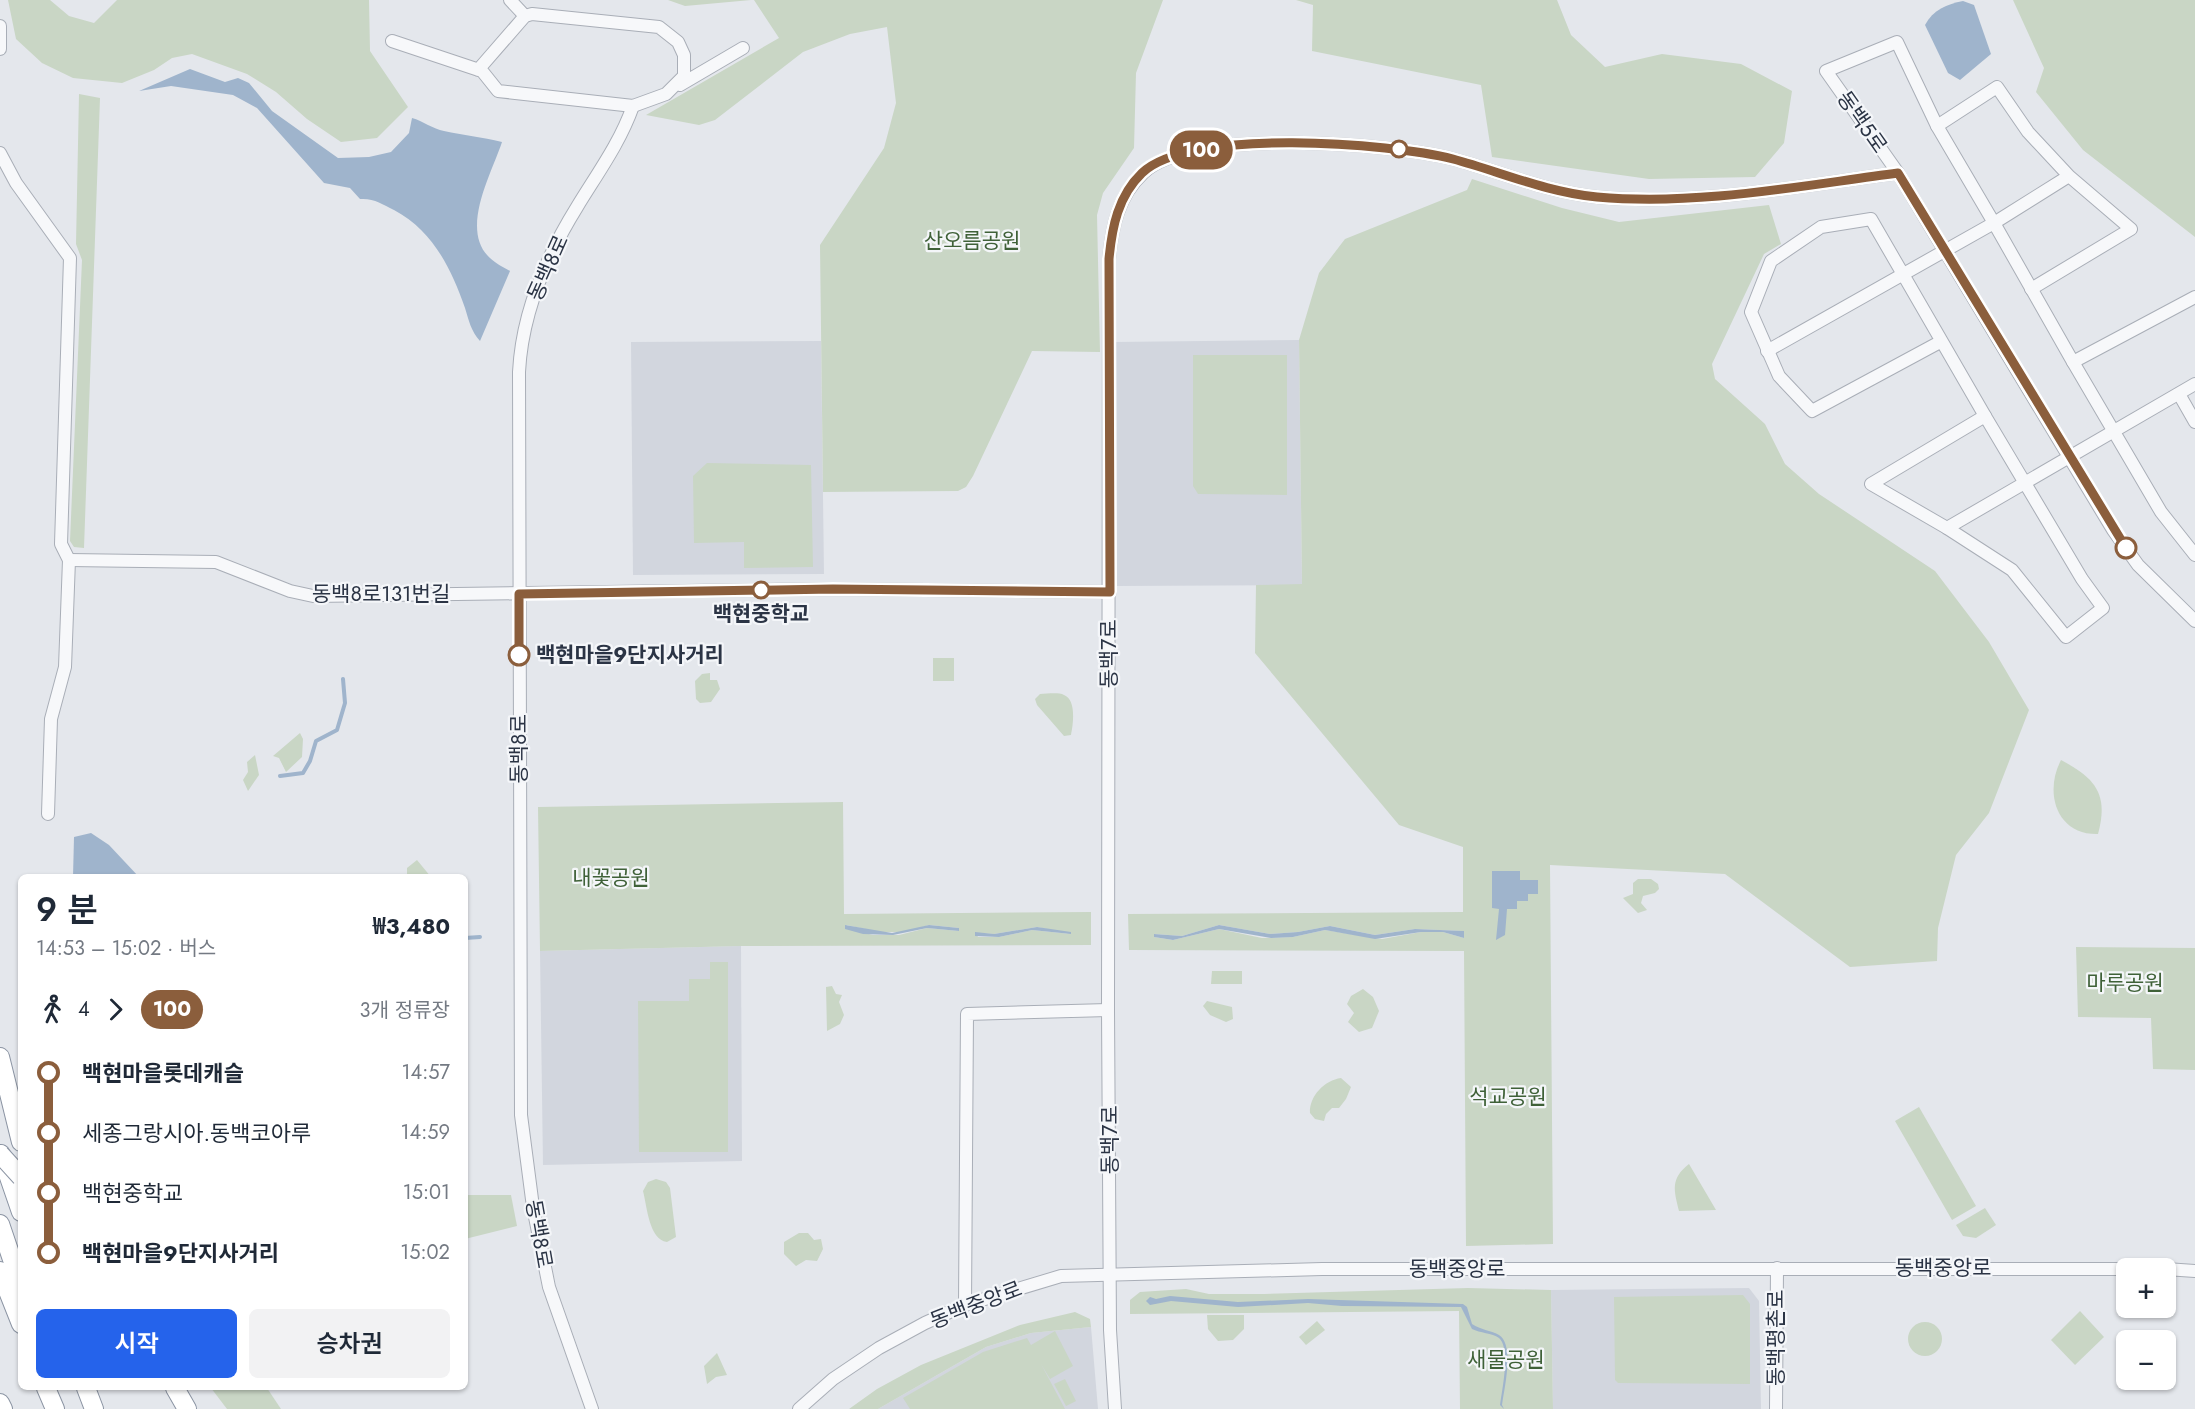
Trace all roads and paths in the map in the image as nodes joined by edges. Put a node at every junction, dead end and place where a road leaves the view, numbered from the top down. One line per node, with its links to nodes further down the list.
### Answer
1 (510, 0): 2 (street)
2 (525, 16): 7 (street); 8 (street)
3 (0, 26): 5 (street)
4 (392, 41): 7 (street)
5 (0, 48)
6 (744, 48): 8 (street)
7 (478, 70): 9 (street)
8 (666, 94): 9 (street)
9 (633, 106): 33 (street, 동백8로)
10 (1937, 126): 12 (street, 동백5로); 13 (street); 14 (street)
11 (0, 153): 31 (street)
12 (1898, 173): 15 (street, 동백5로); 32 (street, 동백7로)
13 (2069, 176): 14 (street); 17 (street)
14 (1994, 223): 15 (street); 17 (street)
15 (1945, 251): 16 (street); 27 (street, 동백5로)
16 (1904, 274): 19 (street); 20 (street); 20 (street)
17 (2031, 289): 21 (street)
18 (2195, 297): 21 (street)
19 (1940, 342): 20 (street); 24 (street)
20 (1767, 351)
21 (2073, 362): 26 (street)
22 (2195, 384): 23 (street)
23 (2179, 394): 25 (street); 26 (street)
24 (1985, 416): 28 (street); 29 (street)
25 (2195, 422)
26 (2112, 432): 27 (street); 30 (street)
27 (2068, 455): 28 (street); 34 (street, 동백5로)
28 (2023, 483): 29 (street); 29 (street)
29 (1947, 528)
30 (2195, 555)
31 (69, 560): 33 (street, 동백8로131번길); 35 (street)
32 (1110, 592): 33 (street, 동백8로131번길); 36 (street, 동백7로)
33 (519, 594): 64 (street, 동백8로)
34 (2195, 621)
35 (48, 814)
36 (1108, 1010): 48 (street, 동백7로); 50 (street)
37 (0, 1057): 38 (highway)
38 (18, 1130)
39 (0, 1153): 40 (highway, bridge); 41 (highway)
40 (18, 1174)
41 (18, 1204)
42 (0, 1224): 49 (highway)
43 (1777, 1268): 44 (street, 동백중앙로); 48 (street, 동백중앙로); 67 (street, 동백평촌로)
44 (2116, 1269)
45 (2176, 1269): 47 (street)
46 (0, 1270): 51 (highway)
47 (2195, 1270)
48 (1110, 1274): 50 (street, 동백중앙로); 66 (street, 동백7로)
49 (18, 1277)
50 (965, 1305): 65 (street, 동백중앙로)
51 (18, 1316)
52 (47, 1390): 59 (highway)
53 (56, 1390): 60 (highway)
54 (87, 1390): 61 (highway)
55 (93, 1390): 62 (highway)
56 (176, 1390): 63 (highway)
57 (0, 1403): 58 (highway)
58 (3, 1409)
59 (55, 1409)
60 (62, 1409)
61 (94, 1409)
62 (99, 1409)
63 (187, 1409)
64 (592, 1409)
65 (799, 1409)
66 (1114, 1409)
67 (1776, 1409)

